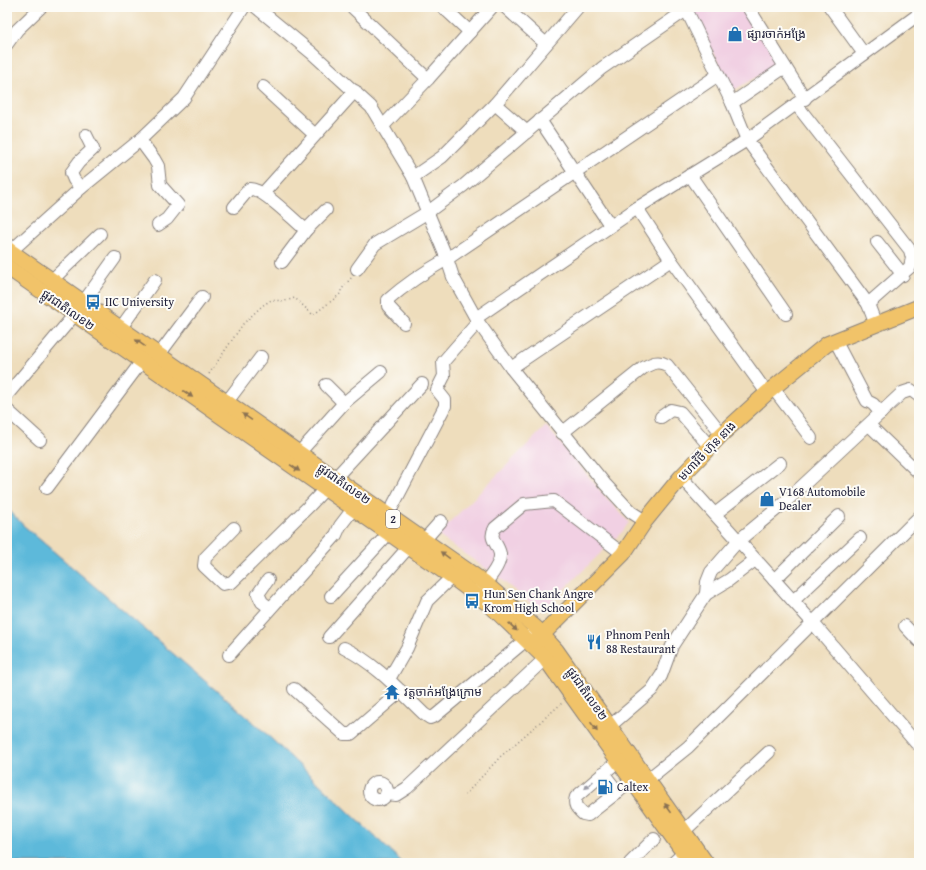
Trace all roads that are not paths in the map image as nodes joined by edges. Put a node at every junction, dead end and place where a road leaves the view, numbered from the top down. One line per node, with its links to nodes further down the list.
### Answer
1 (41, 7): 14 (street)
2 (244, 7): 30 (street)
3 (256, 7): 21 (street)
4 (352, 7): 19 (street)
5 (443, 7): 13 (street)
6 (492, 7): 13 (street)
7 (505, 7): 15 (street)
8 (578, 7): 15 (street)
9 (748, 7): 17 (street)
10 (830, 7): 16 (street)
11 (686, 8): 18 (street); 25 (street)
12 (919, 14): 16 (street)
13 (470, 32): 19 (street)
14 (7, 44)
15 (546, 44): 24 (street)
16 (864, 54): 22 (street)
17 (785, 68): 22 (street); 23 (street)
18 (718, 75): 23 (street); 32 (street)
19 (428, 79): 26 (street)
20 (263, 87): 28 (street)
21 (355, 92): 26 (street); 28 (street)
22 (800, 102): 31 (street); 47 (street)
23 (732, 103): 31 (street)
24 (495, 104): 27 (street); 34 (street)
25 (540, 120): 27 (street); 32 (street)
26 (384, 126): 34 (street)
27 (527, 132): 40 (street)
28 (314, 134): 36 (street)
29 (86, 135): 35 (street)
30 (140, 140): 35 (street); 41 (street)
31 (746, 140): 33 (street); 58 (street)
32 (574, 172): 42 (street); 49 (street)
33 (690, 175): 38 (street); 61 (street)
34 (413, 177): 40 (street)
35 (81, 188): 46 (street)
36 (265, 194): 37 (street); 43 (street)
37 (234, 207)
38 (637, 208): 42 (street); 50 (street)
39 (326, 210): 43 (street)
40 (428, 212): 49 (street); 53 (street)
41 (158, 225)
42 (610, 225): 62 (street)
43 (306, 230): 51 (street)
44 (100, 234): 56 (street)
45 (877, 242): 54 (street)
46 (9, 250): 56 (main road, ផ្លូវជាតិលេខ២ / 2)
47 (915, 257): 54 (street)
48 (115, 258): 60 (street)
49 (447, 259): 62 (street); 63 (street)
50 (671, 260): 70 (street); 75 (street)
51 (282, 262)
52 (7, 268): 60 (main road, ផ្លូវជាតិលេខ២ / 2)
53 (357, 269)
54 (903, 275): 58 (street)
55 (156, 280): 65 (street)
56 (50, 281): 60 (main road, ផ្លូវជាតិលេខ២ / 2)
57 (202, 296): 67 (street)
58 (868, 304): 64 (street)
59 (919, 307): 64 (main road, មហាវិថី ហ៊ុន នាង)
60 (79, 309): 65 (main road, ផ្លូវជាតិលេខ២ / 2); 69 (main road, ផ្លូវជាតិលេខ២ / 2); 76 (street)
61 (786, 314)
62 (477, 320): 70 (street); 98 (street)
63 (404, 323)
64 (876, 325): 66 (main road, មហាវិថី ហ៊ុន នាង)
65 (120, 329): 67 (main road, ផ្លូវជាតិលេខ២ / 2, one-way to 65)
66 (835, 340): 75 (main road, មហាវិថី ហ៊ុន នាង); 81 (street)
67 (158, 356): 72 (main road, ផ្លូវជាតិលេខ២ / 2)
68 (261, 357): 78 (street)
69 (142, 361): 72 (main road, ផ្លូវជាតិលេខ២ / 2); 95 (street)
70 (511, 368): 84 (street)
71 (381, 372): 79 (street)
72 (175, 376): 78 (main road, ផ្លូវជាតិលេខ២ / 2); 86 (main road, ផ្លូវជាតិលេខ២ / 2, one-way to 86)
73 (422, 384): 94 (street)
74 (326, 385): 79 (street)
75 (770, 390): 85 (main road, មហាវិថី ហ៊ុន នាង); 87 (street)
76 (7, 394)
77 (919, 396): 81 (street)
78 (226, 403): 86 (main road, ផ្លូវជាតិលេខ២ / 2, one-way to 78)
79 (344, 403): 90 (street)
80 (7, 410): 88 (street)
81 (881, 413): 83 (street)
82 (661, 417): 89 (street)
83 (869, 425): 92 (street); 106 (street)
84 (562, 433): 85 (street); 102 (street)
85 (722, 434): 89 (main road, មហាវិថី ហ៊ុន នាង)
86 (262, 437): 90 (main road, ផ្លូវជាតិលេខ២ / 2); 94 (main road, ផ្លូវជាតិលេខ២ / 2, one-way to 94)
87 (811, 438)
88 (40, 440)
89 (710, 447): 93 (main road, មហាវិថី ហ៊ុន នាង)
90 (299, 453): 94 (main road, ផ្លូវជាតិលេខ២ / 2)
91 (780, 463): 97 (street)
92 (919, 473)
93 (681, 477): 97 (street); 102 (main road, មហាវិថី ហ៊ុន នាង)
94 (331, 484): 96 (main road, ផ្លូវជាតិលេខ២ / 2); 98 (main road, ផ្លូវជាតិលេខ២ / 2); 103 (street)
95 (48, 488)
96 (354, 509): 104 (main road, ផ្លូវជាតិលេខ២ / 2); 117 (street)
97 (715, 514): 106 (street)
98 (388, 515): 107 (main road, ផ្លូវជាតិលេខ២ / 2)
99 (839, 516): 112 (street)
100 (919, 517): 118 (street)
101 (441, 521): 107 (street)
102 (645, 521): 108 (main road, មហាវិថី ហ៊ុន នាង)
103 (234, 528)
104 (389, 533): 107 (main road, ផ្លូវជាតិលេខ២ / 2); 115 (street)
105 (860, 538): 116 (street)
106 (738, 541): 109 (street); 114 (street)
107 (416, 544): 110 (main road, ផ្លូវជាតិលេខ២ / 2); 120 (street)
108 (623, 554): 113 (street); 121 (main road, មហាវិថី ហ៊ុន នាង)
109 (754, 560): 112 (street); 114 (street)
110 (457, 572): 113 (main road, ផ្លូវជាតិលេខ២ / 2); 126 (street)
111 (268, 580): 117 (street)
112 (774, 580): 116 (street)
113 (480, 589): 121 (main road, ផ្លូវជាតិលេខ២ / 2)
114 (706, 594): 129 (street)
115 (331, 596)
116 (793, 601): 118 (street)
117 (270, 608): 125 (street)
118 (813, 623): 130 (street); 134 (street)
119 (905, 626): 122 (street)
120 (329, 637)
121 (534, 637): 124 (main road, ផ្លូវជាតិលេខ២ / 2); 128 (street)
122 (919, 641)
123 (344, 648): 126 (street)
124 (550, 654): 129 (main road, ផ្លូវជាតិលេខ២ / 2); 132 (main road, ផ្លូវជាតិលេខ២ / 2, one-way to 132); 136 (street)
125 (229, 655)
126 (389, 679): 128 (street)
127 (294, 689): 128 (street)
128 (401, 691)
129 (610, 726): 132 (main road, ផ្លូវជាតិលេខ២ / 2)
130 (916, 743)
131 (769, 752): 137 (street)
132 (623, 756): 133 (street); 134 (main road, ផ្លូវជាតិលេខ២ / 2)
133 (603, 773): 135 (street); 135 (street, one-way to 135)
134 (641, 778): 135 (street); 137 (main road, ផ្លូវជាតិលេខ២ / 2, one-way to 134); 139 (main road, ផ្លូវជាតិលេខ២ / 2)
135 (618, 792)
136 (386, 794)
137 (684, 831): 141 (main road, ផ្លូវជាតិលេខ២ / 2)
138 (654, 839): 140 (street)
139 (682, 860)
140 (630, 863)
141 (706, 863)

